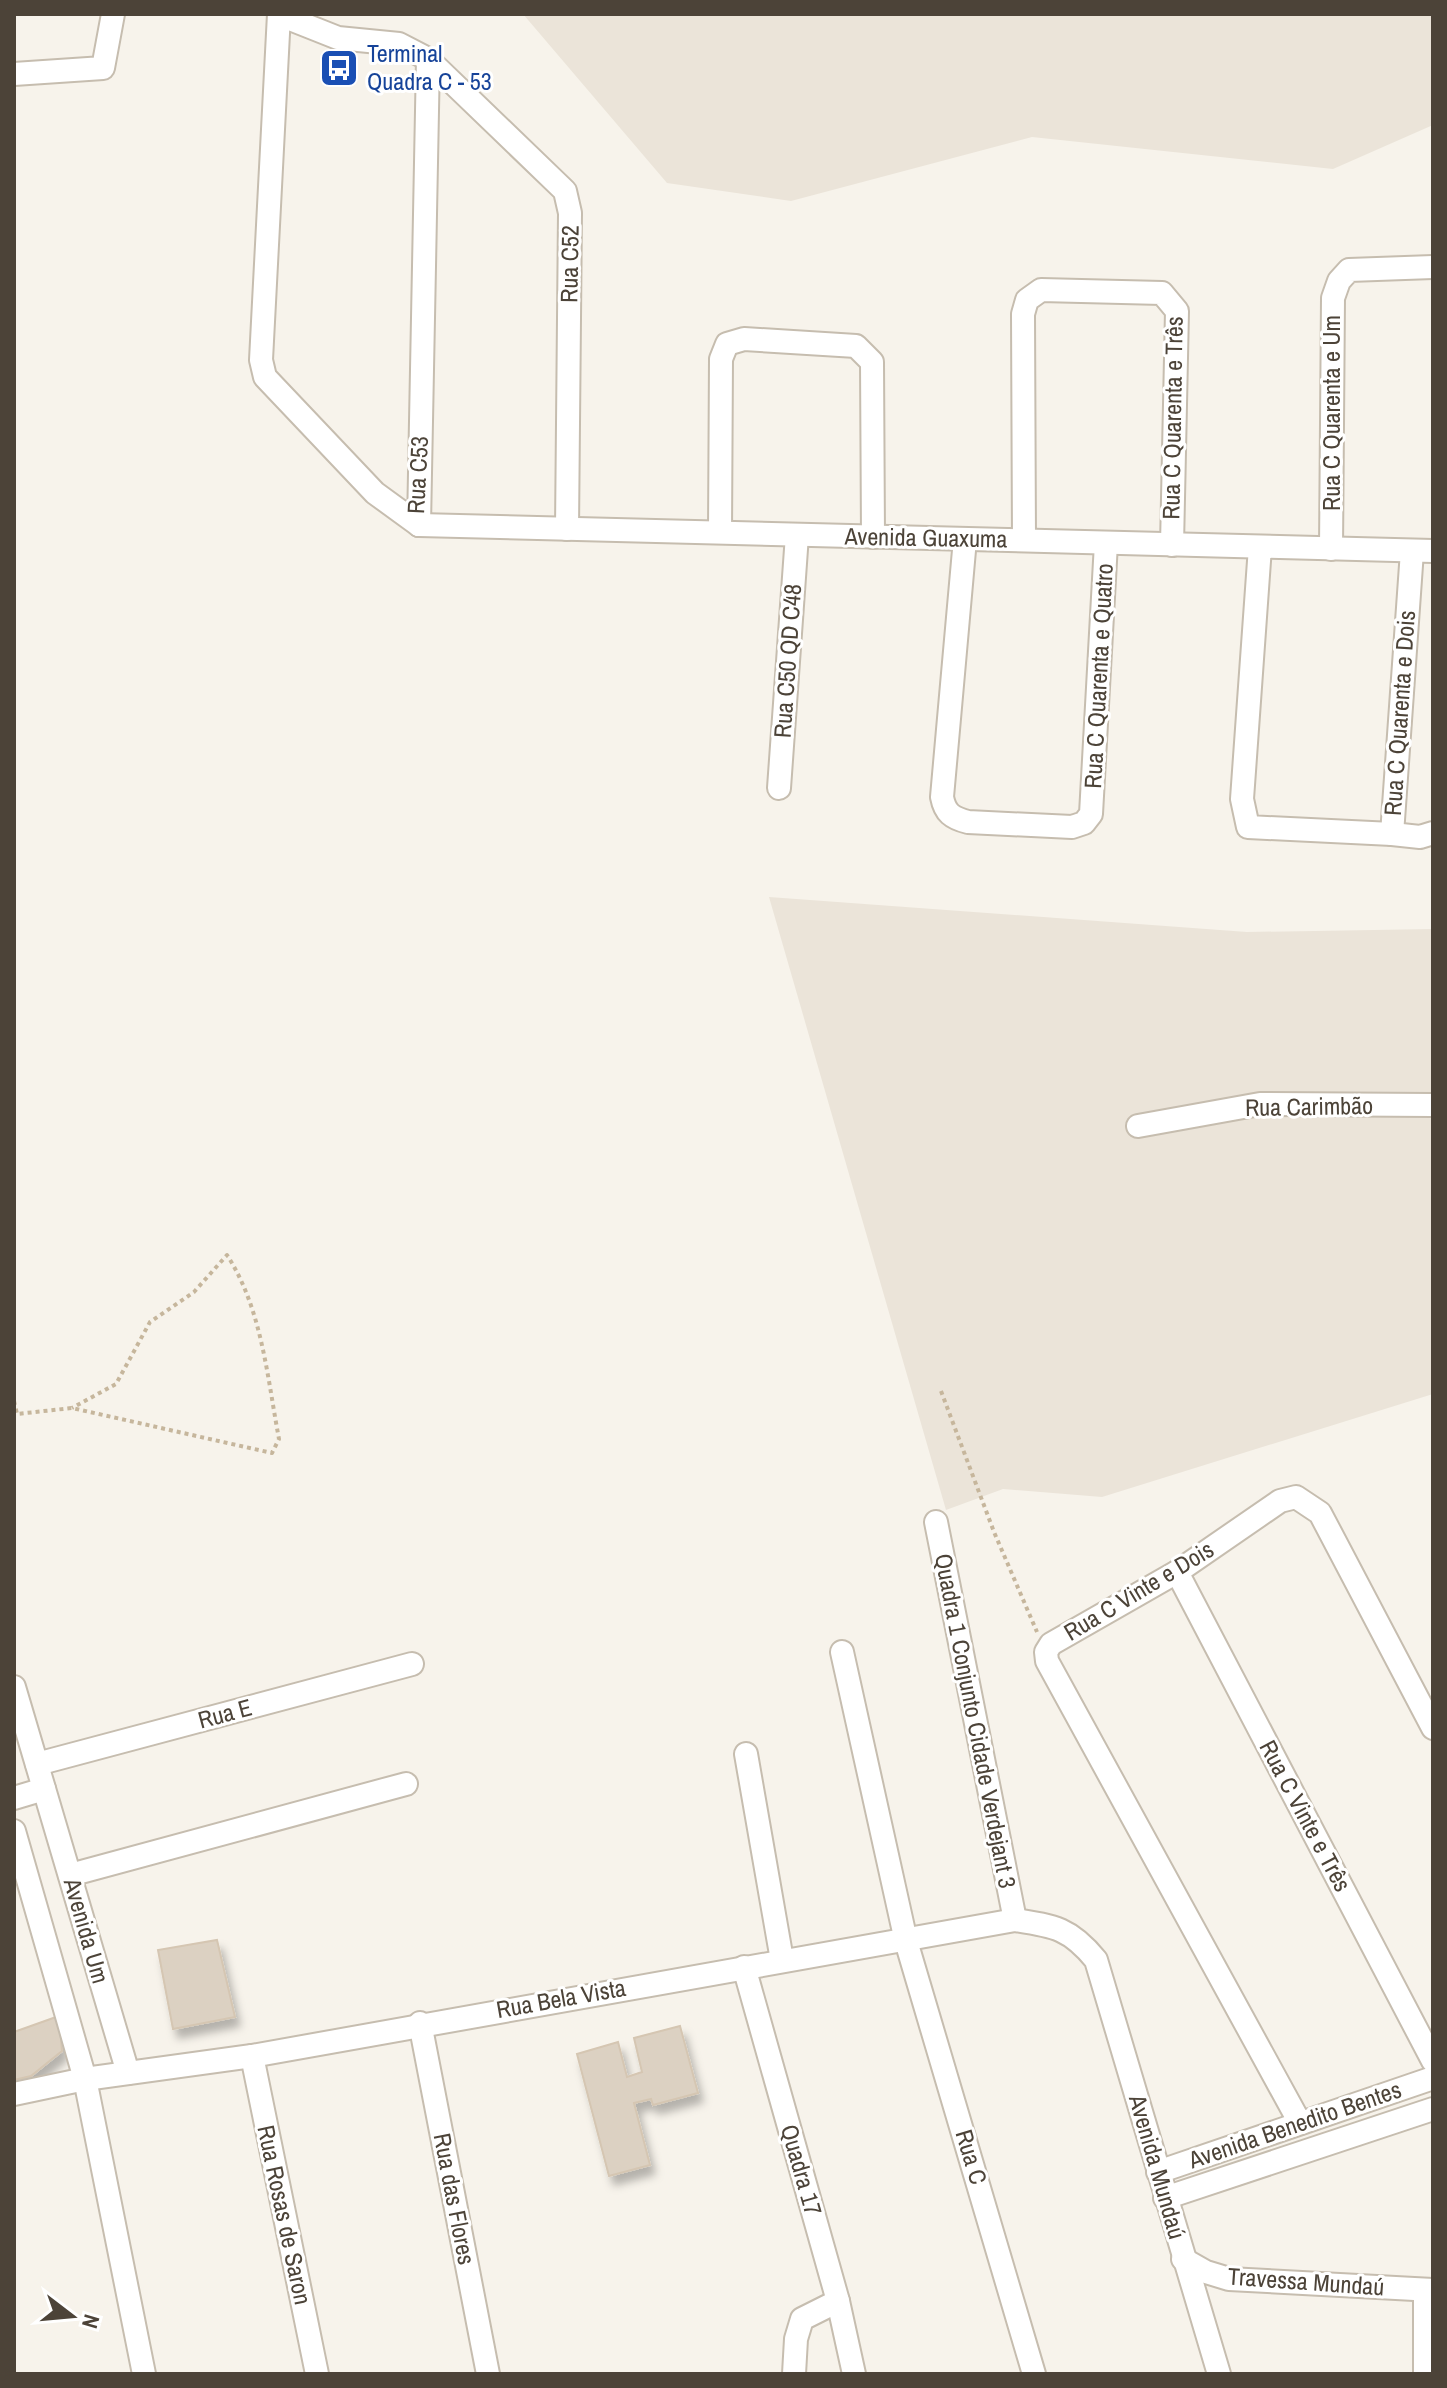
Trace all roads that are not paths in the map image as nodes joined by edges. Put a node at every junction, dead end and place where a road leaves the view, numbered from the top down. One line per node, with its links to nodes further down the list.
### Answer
1 (113, 14): 4 (street)
2 (280, 15): 3 (street, Rua C53); 6 (street, Rua C53)
3 (428, 59): 6 (street, Rua C53); 7 (street, Rua C52)
4 (14, 74)
5 (1433, 267): 16 (street, Rua C Quarenta e Um)
6 (419, 525): 7 (street, Avenida Guaxuma)
7 (567, 529): 8 (street, Avenida Guaxuma)
8 (720, 532): 9 (street, Avenida Guaxuma); 10 (street)
9 (797, 535): 10 (street, Avenida Guaxuma); 18 (street, Rua C50 QD C48)
10 (873, 537): 11 (street, Avenida Guaxuma)
11 (965, 539): 12 (street, Avenida Guaxuma); 13 (street, Rua C Quarenta e Quatro)
12 (1024, 540): 13 (street, Avenida Guaxuma); 14 (street, Rua C Quarenta e Três)
13 (1106, 543): 14 (street, Avenida Guaxuma)
14 (1172, 545): 15 (street, Avenida Guaxuma)
15 (1260, 547): 16 (street, Avenida Guaxuma); 20 (street, Rua C Quarenta e Dois)
16 (1331, 549): 17 (street, Avenida Guaxuma)
17 (1423, 551): 20 (street, Rua C Quarenta e Dois)
18 (779, 788)
19 (1433, 833): 20 (street)
20 (1392, 834)
21 (1433, 1105): 22 (street, Rua Carimbão)
22 (1138, 1126)
23 (936, 1522): 36 (street, Quadra 1 Conjunto Cidade Verdejant 3)
24 (1177, 1572): 28 (street, Rua C Vinte e Dois); 44 (street, Rua C Vinte e Três); 51 (street, Rua C Vinte e Dois)
25 (842, 1652): 37 (street, Rua C)
26 (412, 1664): 30 (street, Rua E)
27 (14, 1687): 30 (street, Avenida Um)
28 (1433, 1728)
29 (746, 1754): 38 (street)
30 (37, 1764): 32 (street, Avenida Um)
31 (406, 1784): 35 (street)
32 (44, 1789): 33 (street); 35 (street, Avenida Um)
33 (14, 1798)
34 (14, 1831): 42 (street, Avenida Um)
35 (70, 1875): 45 (street, Avenida Um)
36 (1015, 1920): 37 (street, Rua Bela Vista); 39 (street, Rua Bela Vista)
37 (906, 1941): 38 (street, Rua Bela Vista); 62 (street, Rua C)
38 (782, 1960): 40 (street, Rua Bela Vista)
39 (1096, 1960): 52 (street, Avenida Mundaú)
40 (744, 1967): 41 (street, Rua Bela Vista); 56 (street, Quadra 17)
41 (420, 2023): 43 (street, Rua Bela Vista); 59 (street, Rua das Flores)
42 (73, 2039): 47 (street, Avenida Um); 48 (street)
43 (252, 2056): 45 (street, Rua Bela Vista); 58 (street, Rua Rosas de Saron)
44 (1433, 2061)
45 (128, 2073): 47 (street, Rua Bela Vista)
46 (1433, 2078): 51 (street, Avenida Benedito Bentes)
47 (85, 2079): 48 (street, Rua Bela Vista); 57 (street, Avenida Um)
48 (55, 2086): 49 (street, Rua Bela Vista)
49 (14, 2094)
50 (1433, 2109): 53 (street, Avenida Benedito Bentes)
51 (1300, 2123): 52 (street, Avenida Benedito Bentes)
52 (1158, 2172): 53 (street, Avenida Mundaú)
53 (1165, 2198): 54 (street, Avenida Mundaú)
54 (1183, 2259): 55 (street, Travessa Mundaú); 63 (street, Avenida Mundaú)
55 (1429, 2290): 64 (street)
56 (838, 2301): 60 (street); 61 (street, Quadra 17)
57 (144, 2374)
58 (317, 2374)
59 (488, 2374)
60 (794, 2374)
61 (854, 2374)
62 (1034, 2374)
63 (1219, 2374)
64 (1425, 2374)

